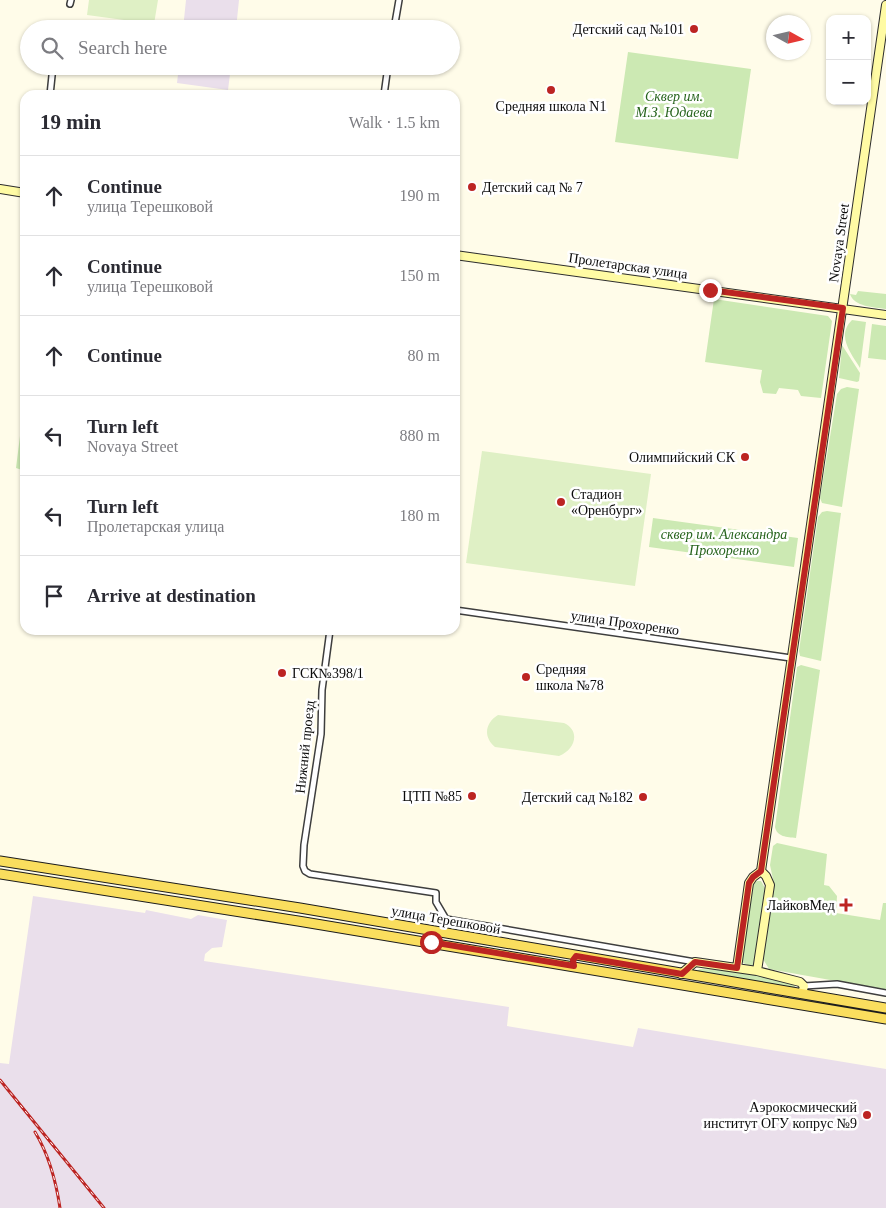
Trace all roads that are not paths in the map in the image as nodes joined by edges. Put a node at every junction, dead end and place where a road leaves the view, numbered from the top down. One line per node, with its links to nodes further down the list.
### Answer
1 (398, 0): 3 (street)
2 (886, 5): 11 (main road, Novaya Street)
3 (395, 20)
4 (52, 75): 6 (street)
5 (387, 75): 7 (street)
6 (51, 90)
7 (385, 90)
8 (0, 189): 9 (main road)
9 (20, 192)
10 (460, 256): 11 (main road, Пролетарская улица)
11 (843, 308): 12 (main road, Пролетарская улица); 15 (main road, Novaya Street)
12 (886, 315)
13 (460, 611): 15 (street, улица Прохоренко)
14 (329, 635): 19 (street, Нижний проезд)
15 (791, 658): 17 (main road, Novaya Street)
16 (0, 861): 20 (main road, улица Терешковой)
17 (761, 871): 24 (main road, Novaya Street); 25 (main road, Novaya Street)
18 (0, 874): 23 (main road, улица Терешковой)
19 (505, 928): 20 (street); 22 (street)
20 (503, 944): 21 (main road, улица Терешковой)
21 (576, 956): 23 (main road); 26 (main road, улица Терешковой)
22 (695, 962): 24 (main road); 26 (main road)
23 (574, 966): 29 (main road, улица Терешковой)
24 (737, 968): 25 (main road)
25 (757, 972): 27 (main road)
26 (682, 974): 27 (main road, улица Терешковой)
27 (803, 990): 28 (street); 29 (main road); 30 (main road, улица Терешковой)
28 (886, 992)
29 (800, 1004): 31 (main road, улица Терешковой)
30 (886, 1008)
31 (886, 1018)

